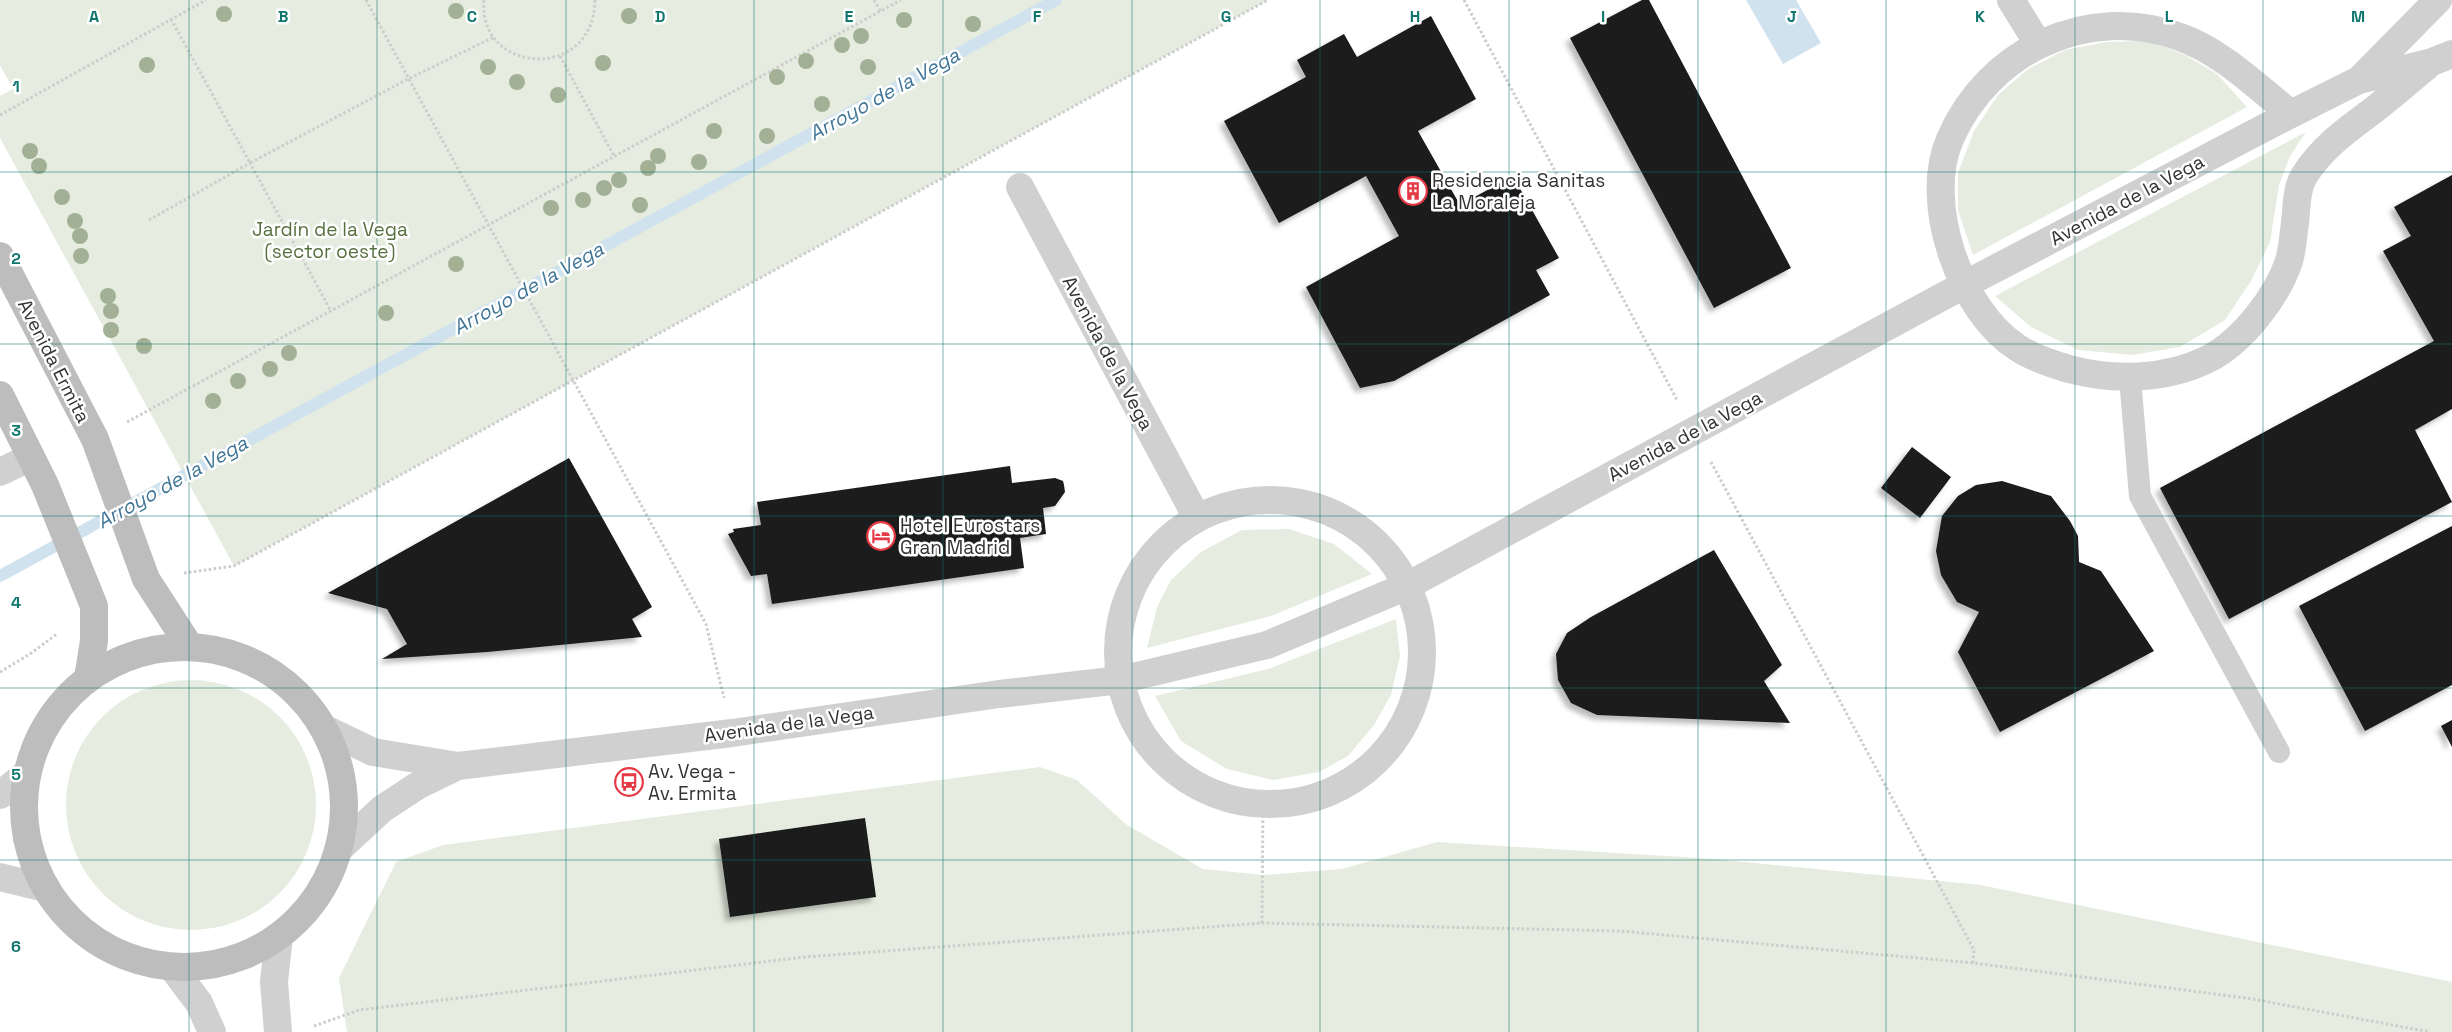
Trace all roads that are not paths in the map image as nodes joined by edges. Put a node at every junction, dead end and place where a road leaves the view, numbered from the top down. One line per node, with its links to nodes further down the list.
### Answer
1 (2011, 0): 3 (street)
2 (2438, 0): 5 (street, Avenida de la Vega)
3 (2038, 44): 6 (street, Avenida de la Vega); 9 (street, Avenida de la Vega)
4 (2442, 58): 5 (street, Avenida de la Vega); 10 (street, Avenida de la Vega)
5 (2359, 80): 6 (street, Avenida de la Vega)
6 (2291, 114): 9 (street, Avenida de la Vega)
7 (1020, 187): 14 (street, Avenida de la Vega)
8 (0, 256): 16 (street, Avenida Ermita)
9 (1964, 285): 10 (street, Avenida de la Vega); 15 (street, Avenida de la Vega)
10 (2130, 378): 20 (lane)
11 (0, 394): 12 (street)
12 (31, 457): 13 (street); 17 (street)
13 (0, 472)
14 (1197, 518): 15 (street); 18 (street)
15 (1407, 586): 18 (street, Avenida de la Vega); 18 (street)
16 (190, 647): 17 (street); 19 (street)
17 (88, 678): 22 (street)
18 (1120, 680): 21 (street, Avenida de la Vega)
19 (325, 729): 21 (street, Avenida de la Vega); 24 (street)
20 (2279, 752)
21 (458, 766): 24 (street, Avenida de la Vega)
22 (26, 774): 23 (street); 26 (street)
23 (0, 795)
24 (340, 848): 27 (street)
25 (0, 877): 26 (street)
26 (45, 888): 28 (street)
27 (279, 936): 28 (street); 30 (street)
28 (172, 967): 29 (street)
29 (212, 1032)
30 (278, 1032)

